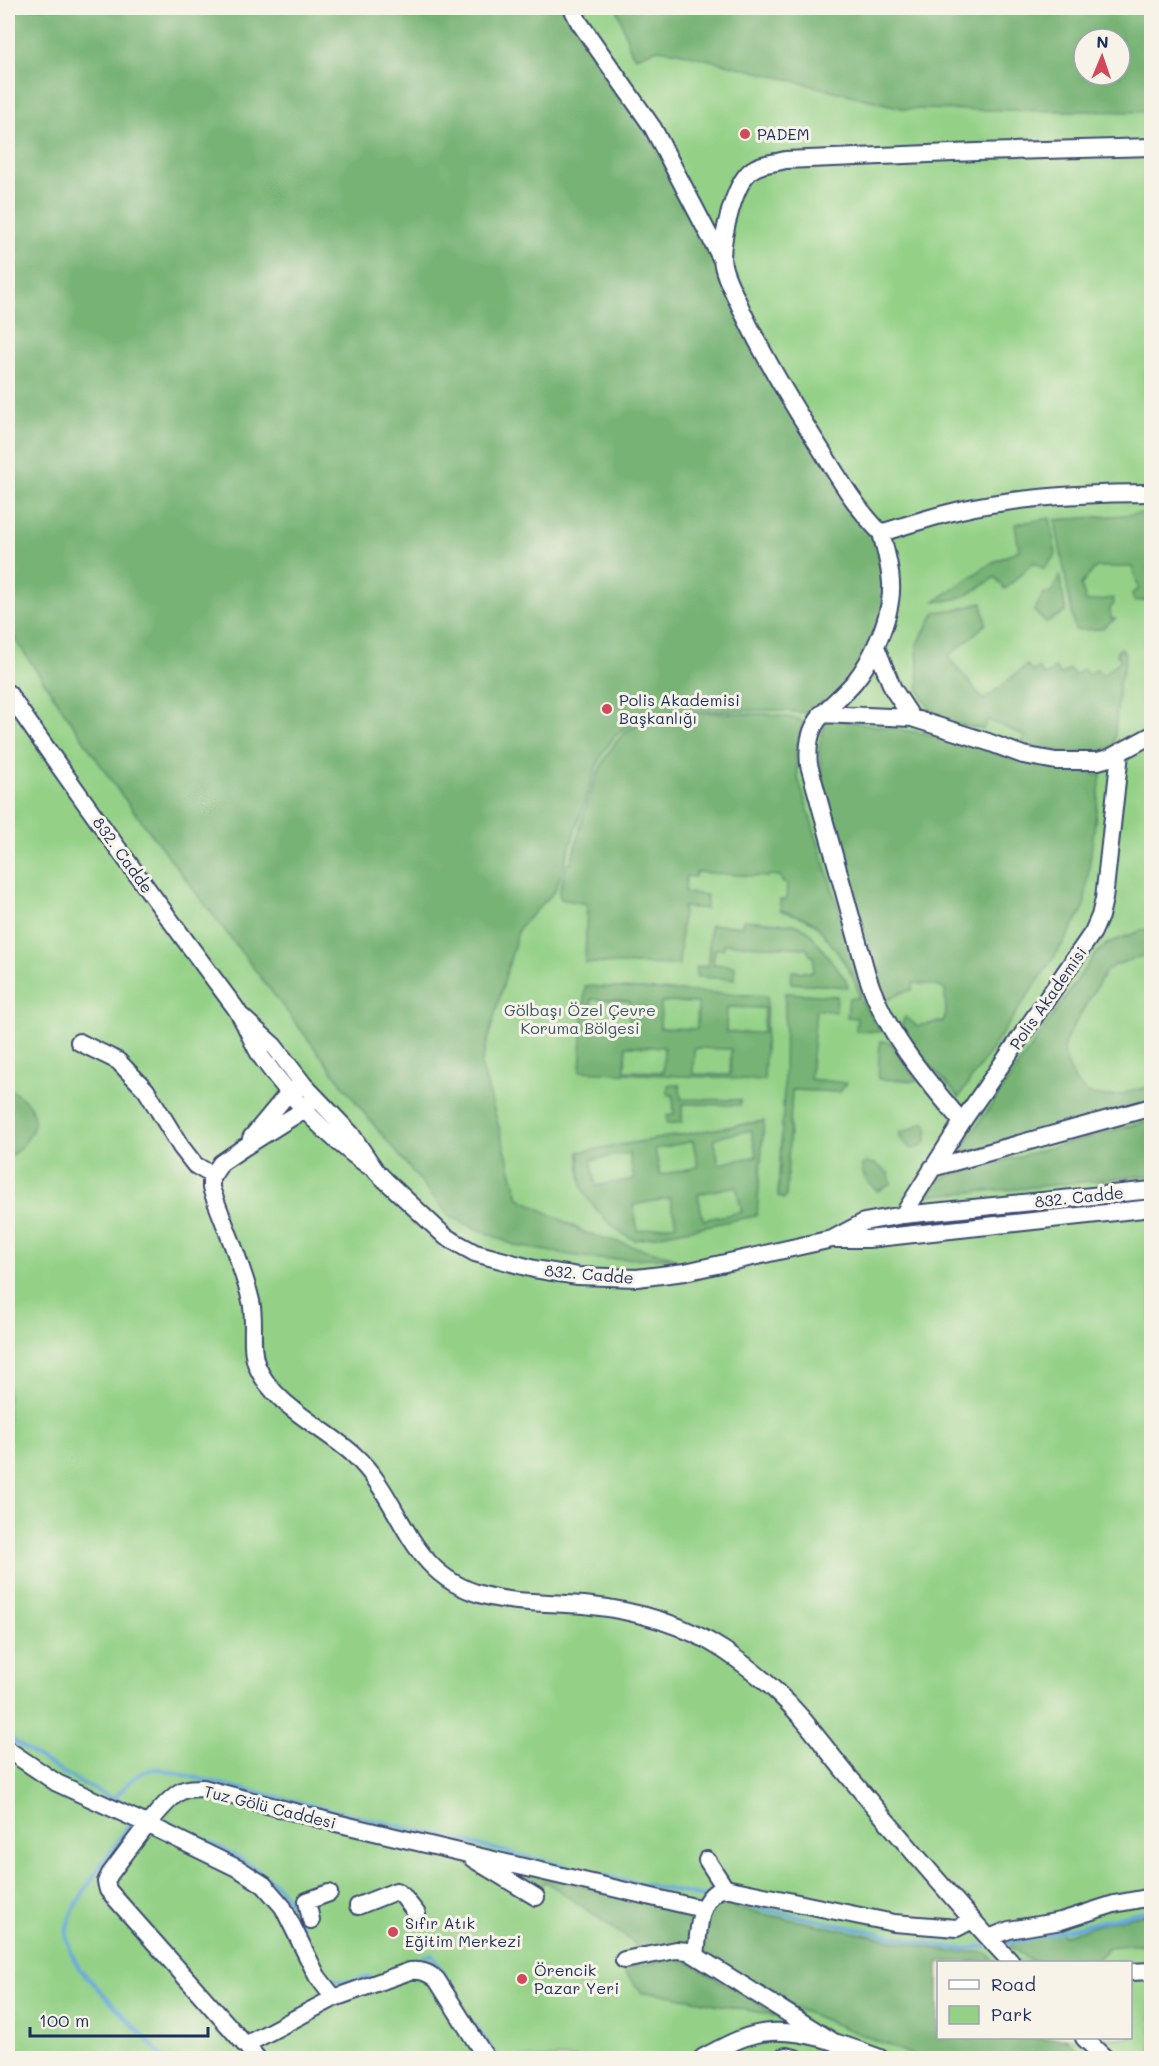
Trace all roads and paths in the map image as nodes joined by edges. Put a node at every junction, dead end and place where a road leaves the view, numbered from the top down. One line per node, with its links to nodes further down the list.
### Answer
1 (572, 8): 3 (street)
2 (1152, 147): 3 (street)
3 (722, 260): 5 (street)
4 (1152, 493): 5 (street)
5 (881, 533): 6 (street)
6 (876, 647): 8 (street); 9 (street)
7 (8, 693): 13 (street, 832. Cadde)
8 (821, 714): 9 (street); 15 (street)
9 (912, 718): 11 (street)
10 (1152, 735): 11 (street)
11 (1120, 753): 15 (street, Polis Akademisi)
12 (79, 1042): 18 (street)
13 (303, 1096): 16 (street); 16 (street); 22 (street, 832. Cadde)
14 (1152, 1107): 17 (street)
15 (962, 1122): 17 (street, Polis Akademisi)
16 (243, 1148): 18 (street)
17 (932, 1168): 21 (street, Polis Akademisi)
18 (212, 1175): 34 (street)
19 (1152, 1190): 21 (street, 832. Cadde)
20 (1152, 1208): 22 (street, 832. Cadde)
21 (903, 1215): 22 (street, 832. Cadde)
22 (832, 1239)
23 (8, 1750): 24 (street)
24 (145, 1819): 25 (street, Tuz Gölü Caddesi); 41 (street); 44 (street, Tuz Gölü Caddesi)
25 (459, 1851): 28 (street); 30 (street, Tuz Gölü Caddesi)
26 (707, 1860): 30 (street)
27 (329, 1893): 33 (street)
28 (536, 1897)
29 (1152, 1897): 35 (street)
30 (712, 1898): 34 (street, Tuz Gölü Caddesi); 36 (street)
31 (358, 1906): 32 (street)
32 (417, 1914)
33 (311, 1920)
34 (972, 1920): 35 (street)
35 (989, 1938): 38 (street)
36 (696, 1956): 37 (street); 43 (street)
37 (624, 1960)
38 (1010, 1961)
39 (1152, 1971): 40 (street)
40 (1132, 1972)
41 (334, 1998): 44 (street); 46 (street)
42 (1086, 2039): 51 (street)
43 (837, 2044): 47 (street); 50 (street)
44 (245, 2045): 45 (street, Tuz Gölü Caddesi)
45 (257, 2058)
46 (486, 2058)
47 (702, 2058)
48 (781, 2058): 49 (street)
49 (795, 2058)
50 (880, 2058)
51 (1105, 2058)

